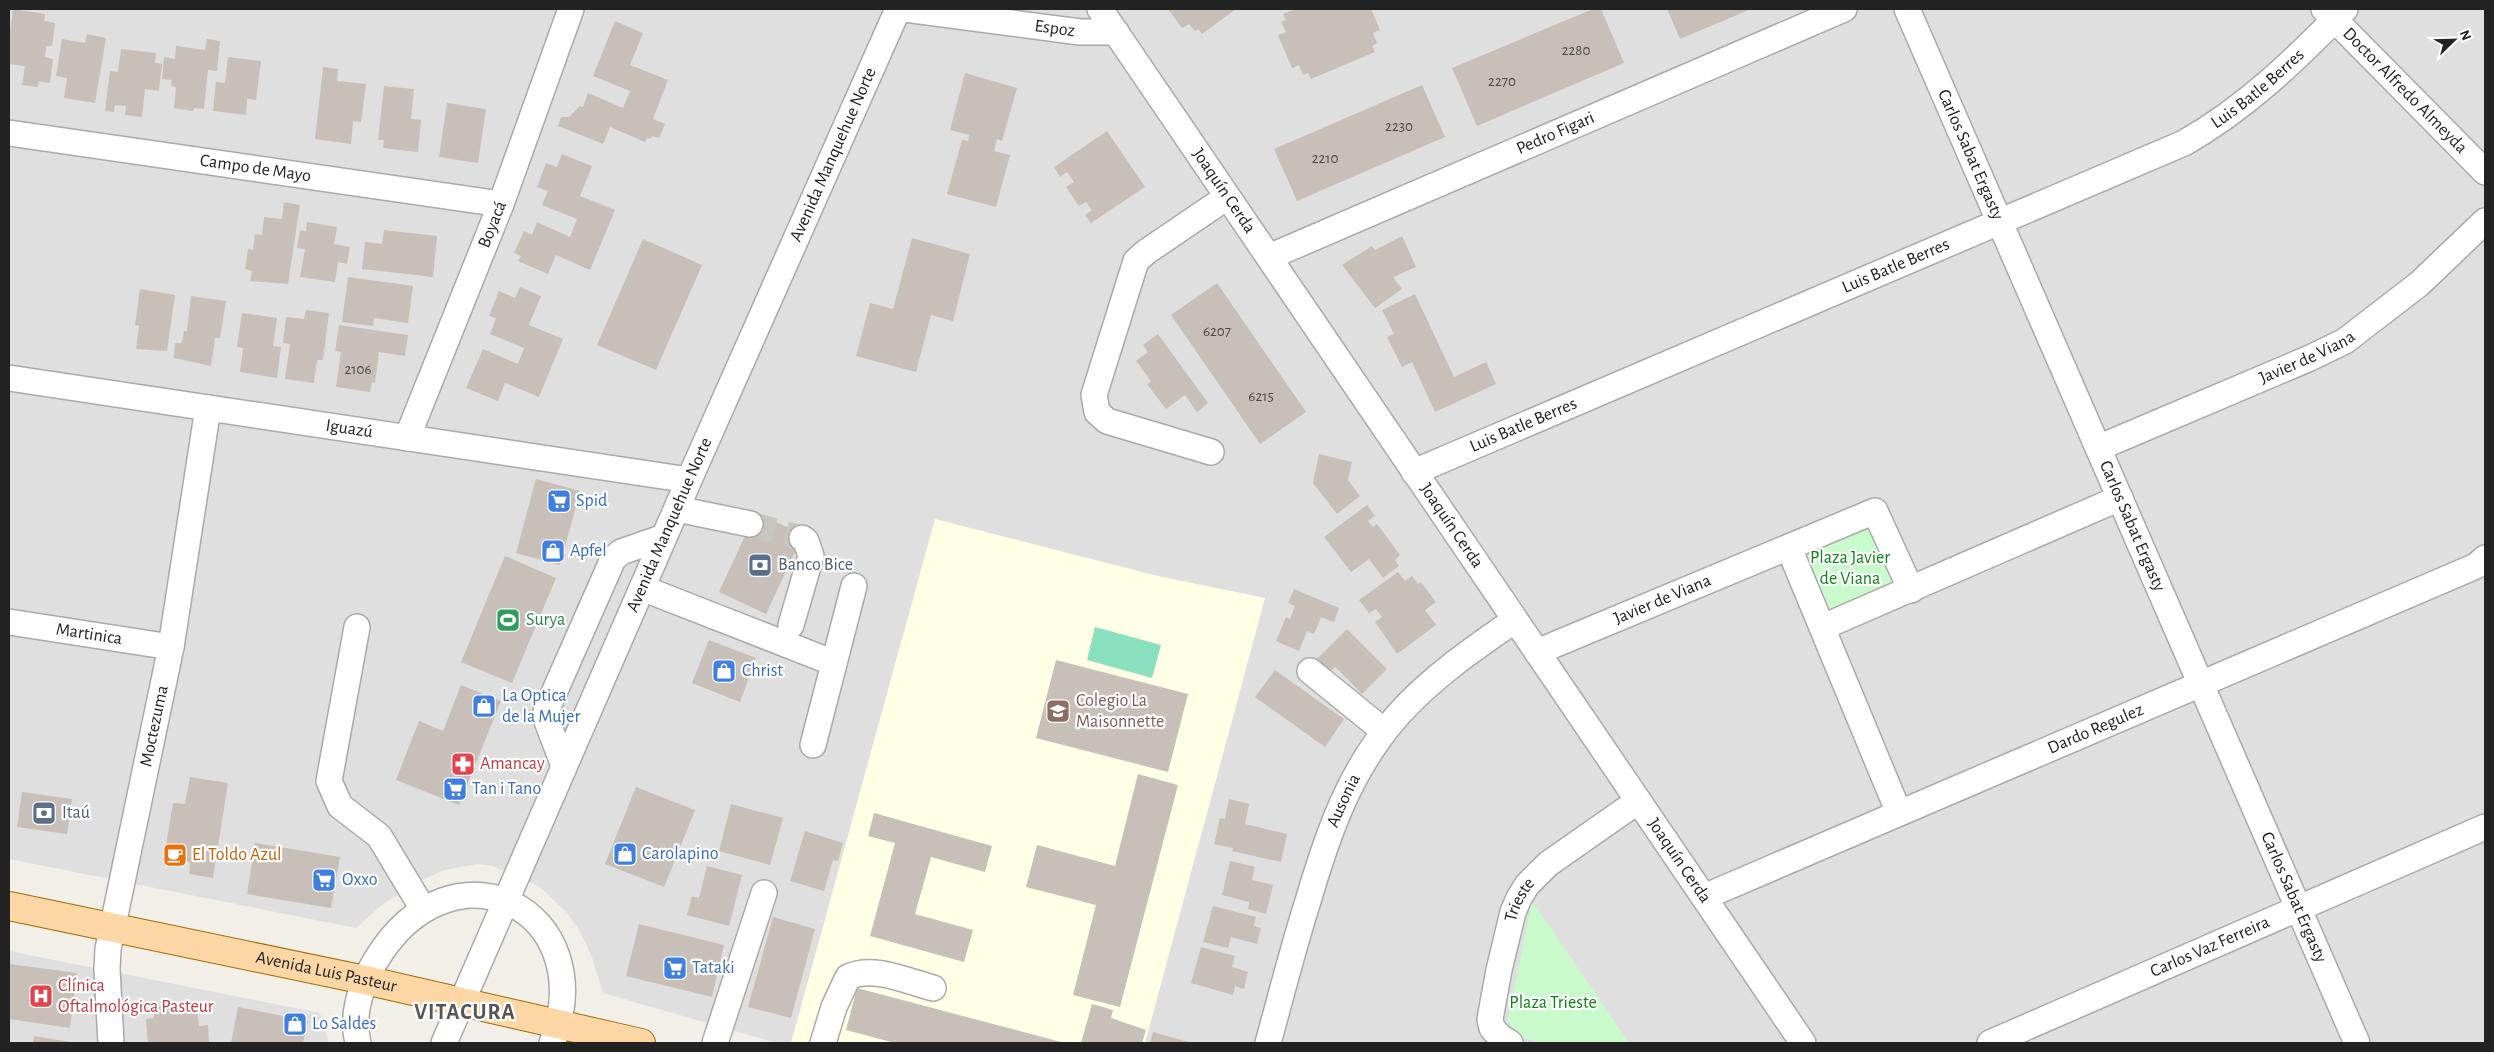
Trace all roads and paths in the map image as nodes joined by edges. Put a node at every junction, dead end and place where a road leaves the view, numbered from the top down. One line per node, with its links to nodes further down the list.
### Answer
1 (571, 9): 12 (street, Boyacá)
2 (898, 9): 22 (street, Avenida Manquehue Norte)
3 (906, 9): 8 (street, Espoz)
4 (1100, 9): 8 (street, Joaquín Cerda)
5 (1844, 9): 15 (street, Pedro Figari)
6 (1907, 9): 13 (street, Carlos Sabat Ergasty)
7 (2334, 12): 10 (street, Doctor Alfredo Almeyda); 13 (street, Luis Batle Berres)
8 (1116, 32): 11 (street, Joaquín Cerda)
9 (9, 133): 12 (street, Campo de Mayo)
10 (2485, 172)
11 (1227, 197): 15 (street, Joaquín Cerda); 20 (street)
12 (501, 204): 18 (street, Boyacá)
13 (2001, 220): 19 (street, Carlos Sabat Ergasty); 21 (street, Luis Batle Berres)
14 (2485, 221): 19 (street, Javier de Viana)
15 (1269, 257): 21 (street, Joaquín Cerda)
16 (9, 378): 17 (street, Iguazú)
17 (208, 408): 18 (street, Iguazú); 38 (street, Moctezuma)
18 (407, 438): 22 (street, Iguazú)
19 (2098, 448): 23 (street, Carlos Sabat Ergasty)
20 (1211, 452)
21 (1414, 472): 33 (street, Joaquín Cerda)
22 (689, 480): 24 (street, Avenida Manquehue Norte)
23 (2120, 498): 32 (street); 42 (street, Carlos Sabat Ergasty)
24 (677, 509): 25 (street); 26 (street, Avenida Manquehue Norte)
25 (750, 524)
26 (664, 537): 31 (street, Avenida Manquehue Norte); 45 (street)
27 (802, 538): 35 (street)
28 (1789, 548): 32 (street, Javier de Viana); 37 (street); 39 (street, Javier de Viana)
29 (2485, 558): 42 (street, Dardo Regulez)
30 (854, 586): 40 (street)
31 (642, 588): 40 (street); 45 (street, Avenida Manquehue Norte)
32 (1911, 590): 37 (street)
33 (1515, 620): 39 (street, Joaquín Cerda); 43 (street, Ausonia)
34 (9, 622): 38 (street, Martinica)
35 (791, 625)
36 (357, 627): 54 (street)
37 (1824, 627): 47 (street)
38 (171, 647): 55 (street, Moctezuma)
39 (1537, 652): 46 (street, Joaquín Cerda)
40 (834, 663): 44 (street)
41 (1310, 670): 43 (street)
42 (2201, 684): 47 (street, Dardo Regulez); 53 (street, Carlos Sabat Ergasty)
43 (1384, 731): 66 (street, Ausonia)
44 (813, 745)
45 (564, 766): 51 (street, Avenida Manquehue Norte)
46 (1638, 801): 50 (street, Joaquín Cerda); 67 (street, Trieste)
47 (1899, 813): 50 (street, Dardo Regulez)
48 (2485, 827): 53 (street, Carlos Vaz Ferreira)
49 (764, 893): 64 (street)
50 (1704, 898): 68 (street, Joaquín Cerda)
51 (506, 901): 54 (street); 58 (street, Avenida Manquehue Norte); 59 (street)
52 (9, 906): 55 (main road, Avenida Luis Pasteur)
53 (2297, 908): 69 (street, Carlos Vaz Ferreira); 70 (street, Carlos Sabat Ergasty)
54 (423, 909): 56 (street)
55 (112, 927): 56 (main road, Avenida Luis Pasteur); 60 (street, Moctezuma)
56 (365, 980): 58 (main road, Avenida Luis Pasteur); 61 (street)
57 (933, 988): 65 (street)
58 (462, 1001): 59 (main road, Avenida Luis Pasteur); 62 (street, Avenida Manquehue Norte)
59 (555, 1033): 63 (main road, Avenida Luis Pasteur)
60 (111, 1043)
61 (358, 1043)
62 (444, 1043)
63 (641, 1043)
64 (715, 1043)
65 (822, 1043)
66 (1268, 1043)
67 (1510, 1043)
68 (1803, 1043)
69 (1990, 1043)
70 (2357, 1043)

